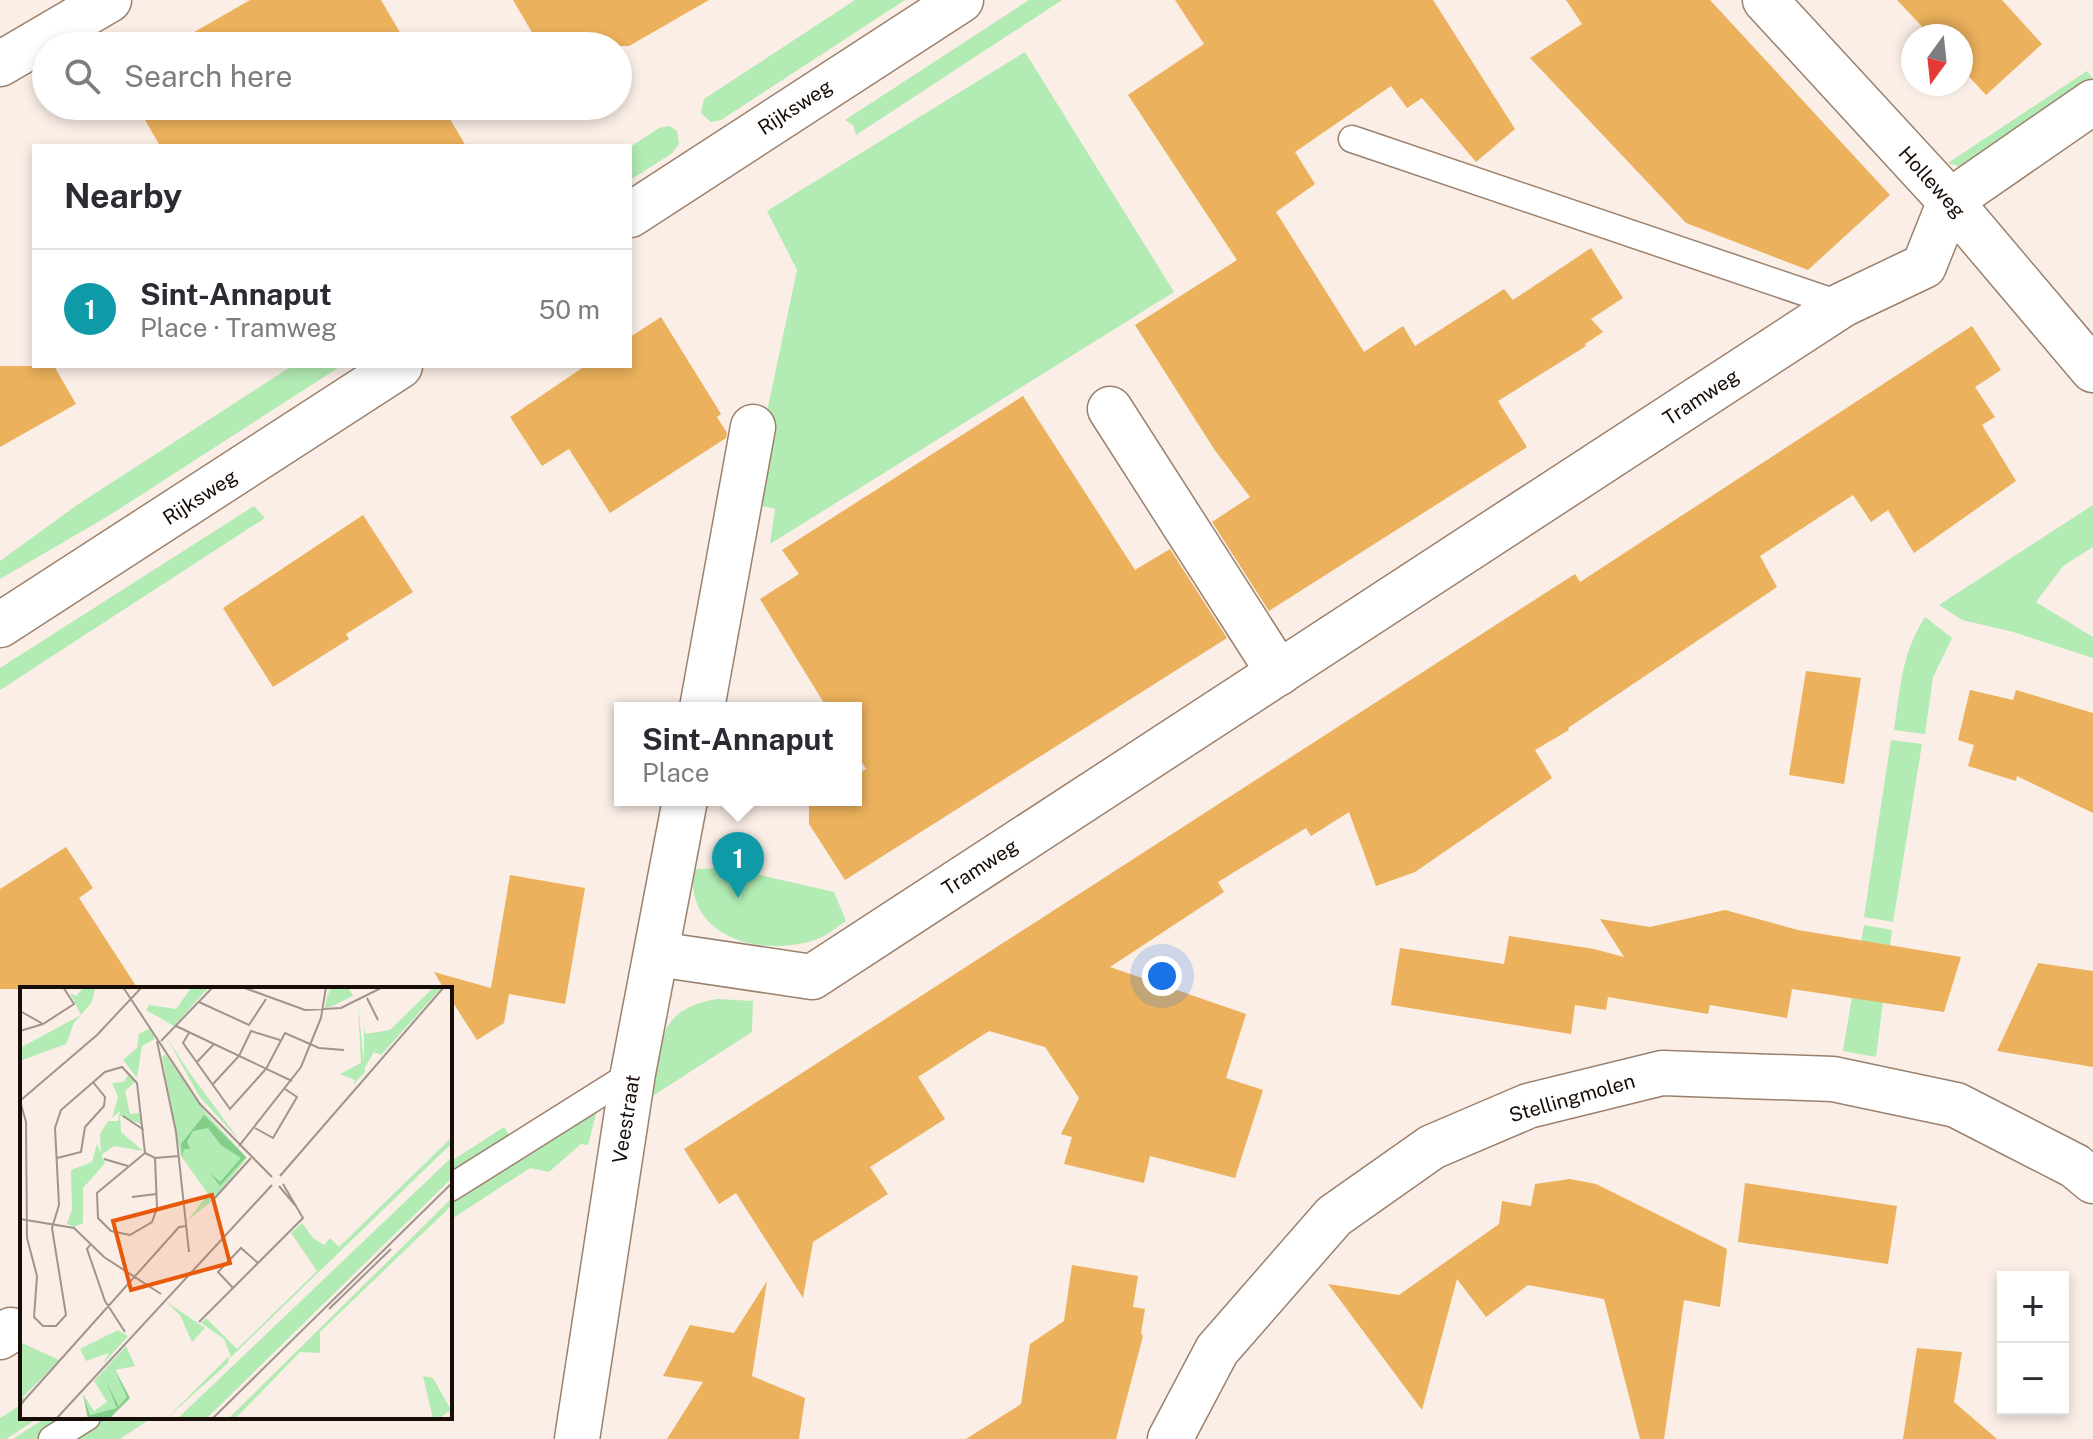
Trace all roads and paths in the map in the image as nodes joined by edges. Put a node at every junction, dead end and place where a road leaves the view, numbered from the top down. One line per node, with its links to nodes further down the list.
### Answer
1 (109, 0): 4 (street)
2 (961, 0): 10 (street, Rijksweg)
3 (1765, 0): 9 (street, Holleweg)
4 (54, 32)
5 (32, 45): 6 (street)
6 (0, 64)
7 (2093, 102): 9 (street)
8 (1352, 139): 11 (lane)
9 (1950, 201): 11 (street, Tramweg); 13 (street, Holleweg)
10 (632, 214)
11 (1842, 305): 17 (street, Tramweg)
12 (397, 368): 16 (street, Rijksweg)
13 (2093, 370)
14 (1110, 409): 17 (street)
15 (753, 427): 18 (street)
16 (0, 625)
17 (1279, 673): 20 (street, Tramweg)
18 (703, 702)
19 (684, 806): 20 (street, Veestraat)
20 (657, 954): 21 (street, Veestraat)
21 (633, 1073): 23 (lane); 26 (street, Veestraat)
22 (2093, 1181): 27 (street, Stellingmolen)
23 (452, 1187)
24 (84, 1419): 25 (lane)
25 (52, 1439)
26 (577, 1439)
27 (1170, 1439)

